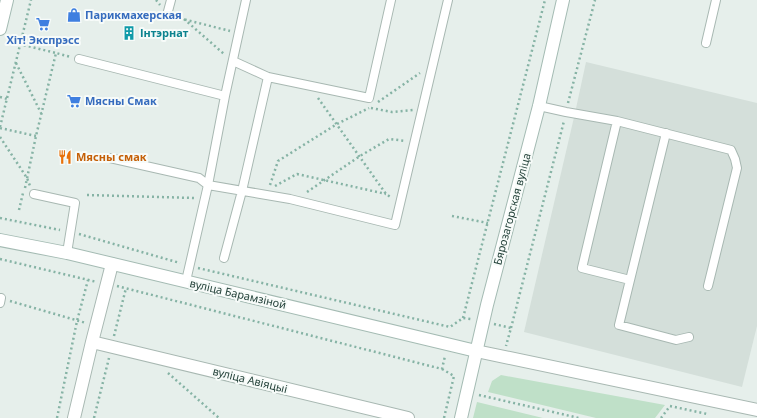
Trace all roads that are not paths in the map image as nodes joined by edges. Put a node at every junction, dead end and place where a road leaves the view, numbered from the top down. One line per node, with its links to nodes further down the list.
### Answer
1 (7, 0): 9 (street)
2 (171, 0): 8 (lane)
3 (246, 0): 12 (lane)
4 (391, 0): 13 (lane)
5 (448, 0): 20 (lane)
6 (563, 0): 15 (street, Бярозагорская вуліца)
7 (716, 0): 10 (lane)
8 (167, 15)
9 (0, 29)
10 (706, 43)
11 (79, 59): 14 (lane)
12 (232, 60): 13 (lane); 14 (lane)
13 (268, 77): 20 (lane)
14 (225, 96): 19 (lane)
15 (539, 106): 16 (lane); 31 (street, Бярозагорская вуліца)
16 (617, 121): 17 (lane); 26 (lane)
17 (666, 133): 26 (lane); 28 (lane)
18 (110, 158): 19 (lane)
19 (208, 185): 20 (lane); 27 (lane)
20 (242, 191): 24 (lane)
21 (34, 194): 23 (lane)
22 (0, 240): 23 (street, вуліца Барамзіной)
23 (67, 253): 25 (street, вуліца Барамзіной)
24 (224, 258)
25 (112, 264): 27 (street, вуліца Барамзіной); 30 (street)
26 (630, 280): 29 (lane)
27 (186, 281): 31 (street, вуліца Барамзіной)
28 (708, 286)
29 (688, 337)
30 (92, 342): 33 (street); 34 (street, вуліца Авіяцыі)
31 (476, 350): 32 (street, вуліца Барамзіной); 35 (street, Бярозагорская вуліца)
32 (757, 410)
33 (74, 418)
34 (408, 418)
35 (461, 418)

